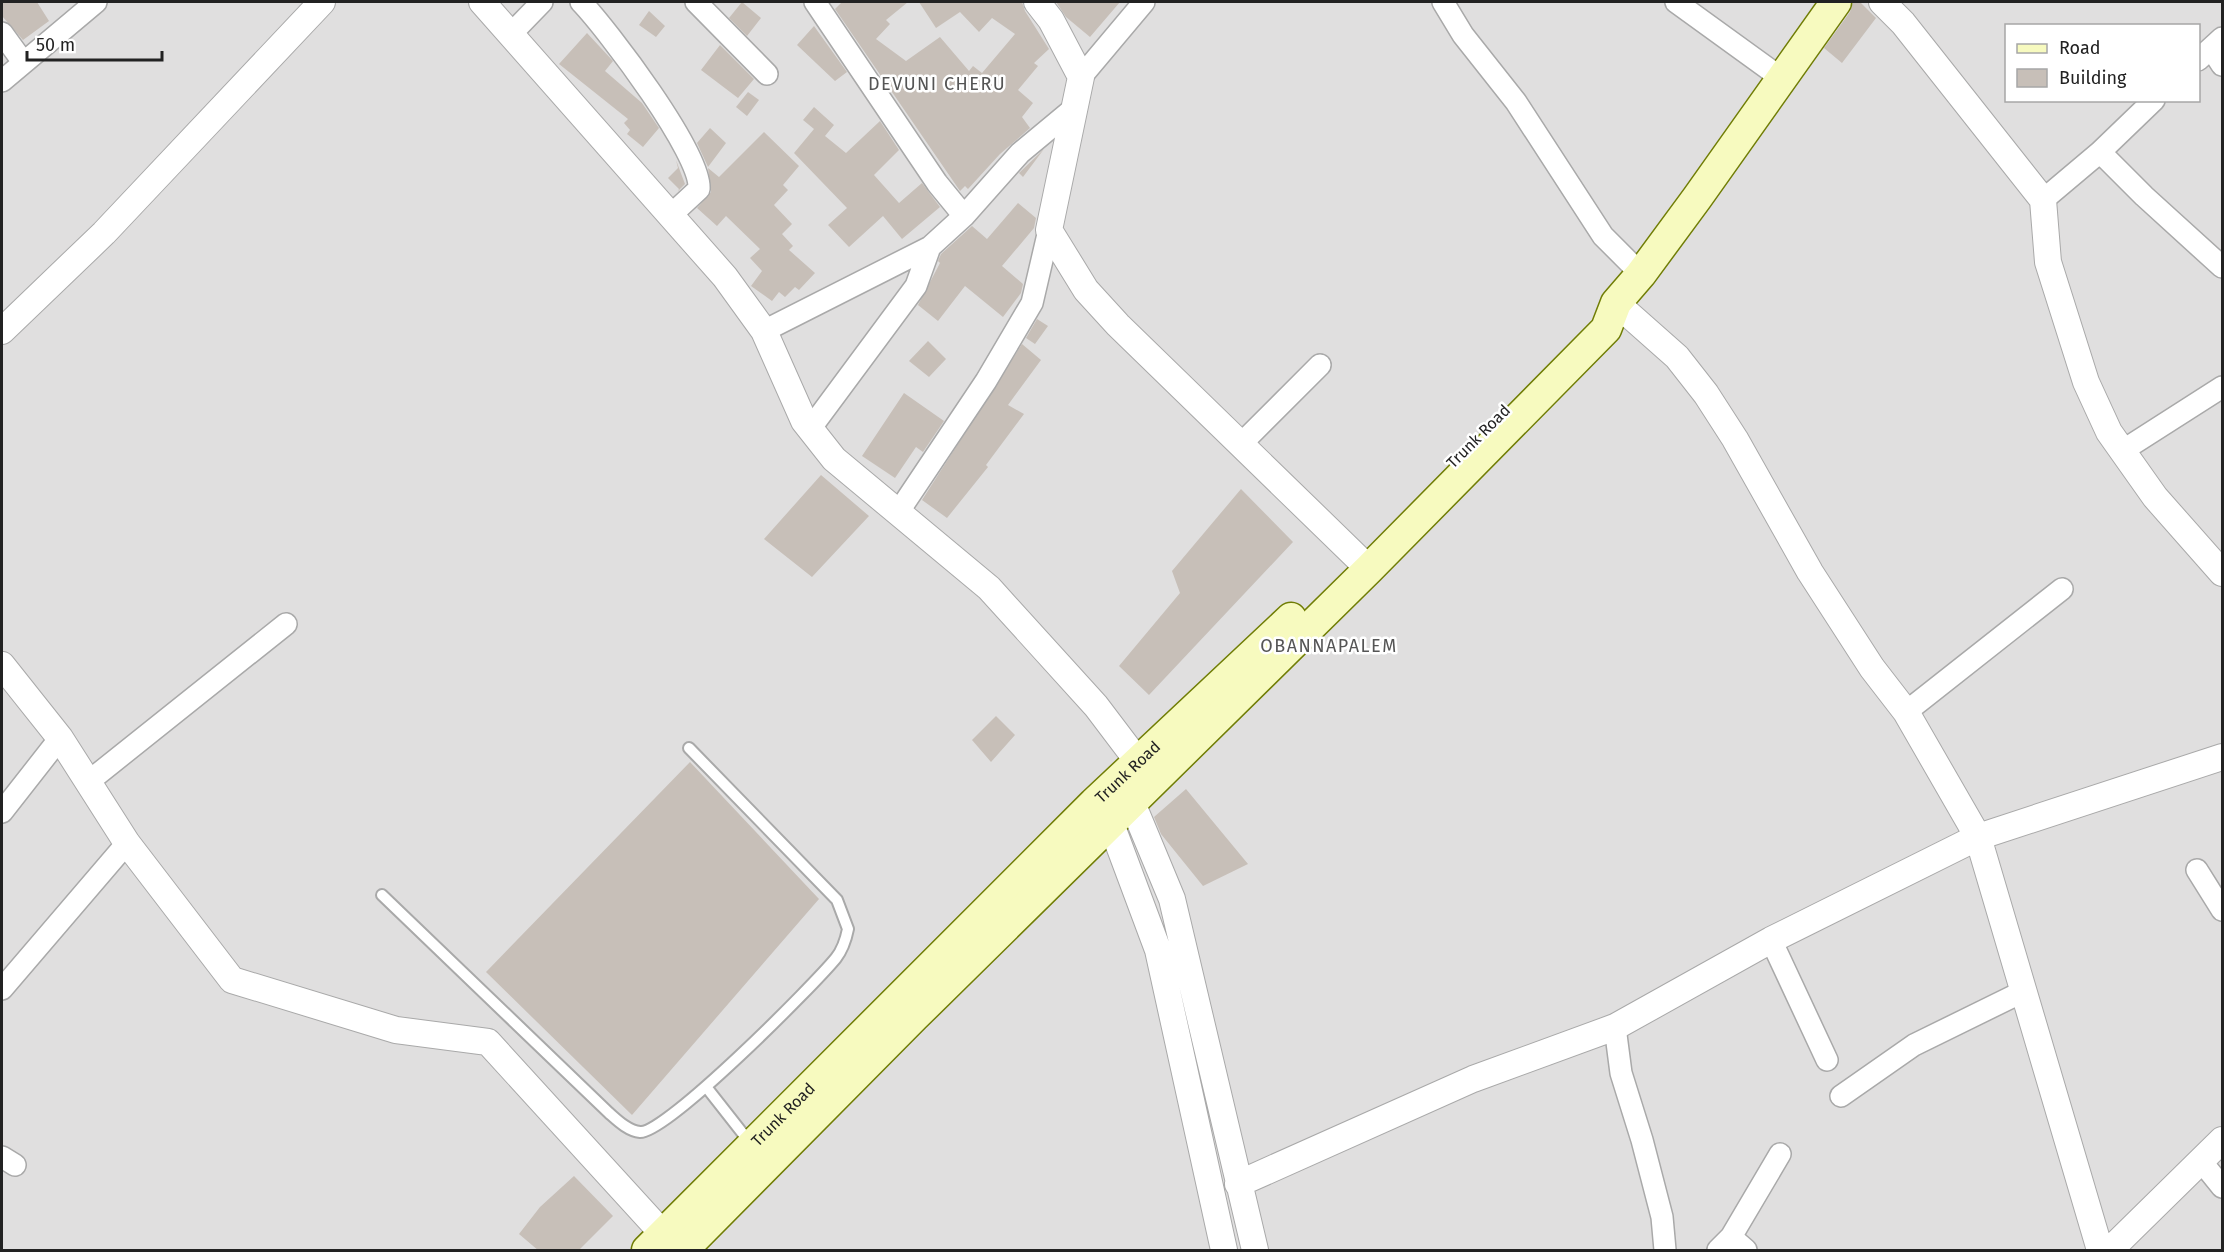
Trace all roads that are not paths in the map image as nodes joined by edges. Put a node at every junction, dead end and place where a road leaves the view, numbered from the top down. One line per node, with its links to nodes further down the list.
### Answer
1 (96, 2): 16 (street)
2 (322, 2): 32 (street)
3 (482, 2): 15 (street)
4 (542, 2): 15 (street)
5 (581, 2): 25 (street)
6 (696, 2): 17 (street)
7 (815, 2): 26 (street)
8 (1038, 2): 18 (street)
9 (1144, 2): 18 (street)
10 (1443, 2): 30 (street)
11 (1676, 2): 19 (street)
12 (1836, 2): 19 (main road, Trunk Road)
13 (1882, 2): 24 (street)
14 (2, 33): 16 (street)
15 (511, 34): 25 (street)
16 (23, 62): 20 (street)
17 (767, 74)
18 (1081, 77): 22 (street)
19 (1781, 78): 30 (main road, Trunk Road)
20 (2, 81)
21 (2152, 102): 23 (street)
22 (1073, 108): 26 (street); 27 (street)
23 (2100, 152): 24 (street); 29 (street)
24 (2043, 200): 38 (street)
25 (671, 215): 33 (street)
26 (964, 216): 28 (street)
27 (1049, 230): 37 (street); 39 (street)
28 (930, 247): 33 (street); 36 (street)
29 (2223, 267)
30 (1641, 274): 31 (main road, Trunk Road)
31 (1616, 303): 40 (main road, Trunk Road); 45 (street)
32 (4, 325)
33 (764, 331): 36 (street)
34 (1320, 365): 37 (street)
35 (2223, 387): 38 (street)
36 (810, 429): 39 (street)
37 (1240, 445): 40 (street)
38 (2122, 451): 41 (street)
39 (899, 511): 49 (street)
40 (1363, 563): 49 (main road, Trunk Road)
41 (2223, 573)
42 (2062, 589): 45 (street)
43 (286, 624): 50 (street)
44 (2, 665): 46 (street)
45 (1906, 712): 53 (street)
46 (60, 738): 50 (street); 51 (street)
47 (689, 748): 63 (lane)
48 (2223, 757): 53 (street)
49 (1136, 780): 52 (main road, Trunk Road); 69 (street)
50 (88, 782): 54 (street)
51 (2, 812)
52 (1102, 814): 66 (main road, Trunk Road); 72 (main road); 73 (street)
53 (1978, 837): 58 (street); 60 (street)
54 (127, 843): 59 (street); 72 (street)
55 (2197, 870): 57 (street)
56 (382, 895): 63 (lane)
57 (2223, 910)
58 (1771, 940): 61 (street); 62 (street)
59 (2, 989)
60 (2024, 991): 64 (street); 76 (street)
61 (1615, 1027): 69 (street); 75 (street)
62 (1827, 1060)
63 (707, 1088): 66 (lane)
64 (1841, 1096)
65 (2223, 1140): 68 (street)
66 (753, 1146): 72 (main road, Trunk Road)
67 (1780, 1154): 71 (street)
68 (2201, 1161): 70 (street); 77 (street)
69 (1238, 1184): 74 (street)
70 (2223, 1186)
71 (1731, 1246)
72 (668, 1247)
73 (1224, 1251)
74 (1255, 1251)
75 (1665, 1251)
76 (2100, 1251)
77 (2110, 1251)

